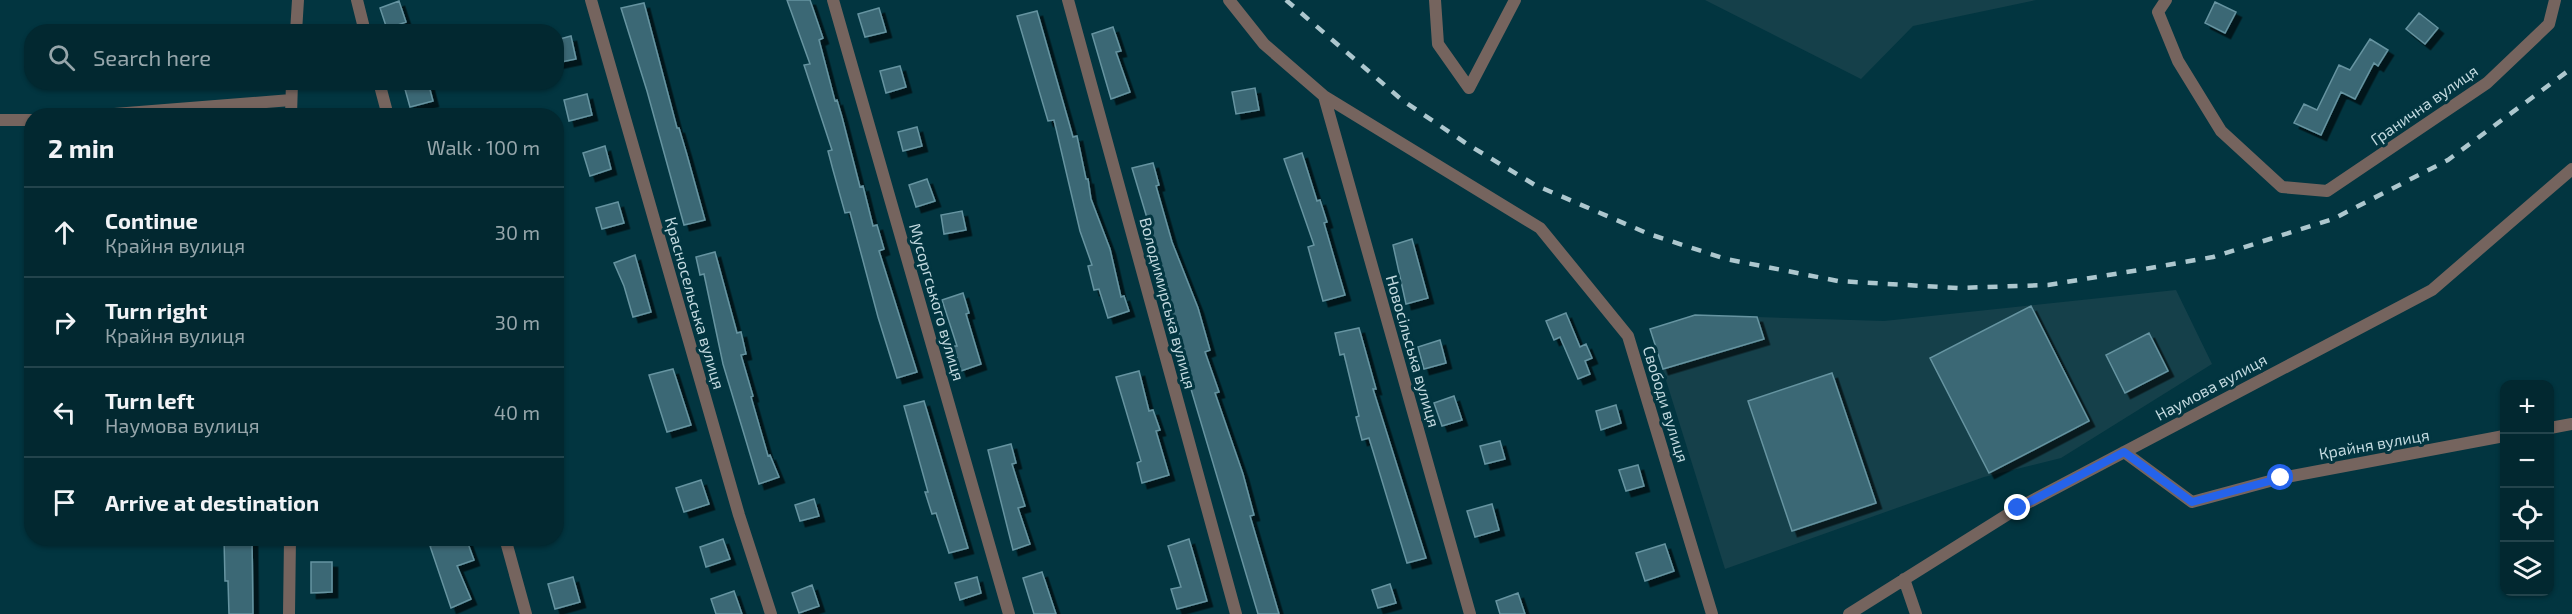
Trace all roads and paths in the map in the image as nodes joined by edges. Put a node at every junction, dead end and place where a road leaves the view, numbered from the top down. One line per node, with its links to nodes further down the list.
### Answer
1 (298, 0): 11 (street)
2 (357, 0): 12 (street)
3 (591, 0): 32 (street, Красносельська вулиця)
4 (833, 0): 33 (street, Мусоргського вулиця)
5 (1068, 0): 34 (street, Володимирська вулиця)
6 (1229, 0): 15 (street, Свободи вулиця)
7 (1435, 0): 8 (street)
8 (1515, 0)
9 (2166, 0): 10 (street, Гранична вулиця)
10 (2555, 0)
11 (296, 24)
12 (363, 24)
13 (292, 90): 16 (street)
14 (381, 90): 19 (street)
15 (1324, 96): 35 (street, Новосільська вулиця); 36 (street, Свободи вулиця)
16 (291, 100): 17 (street); 18 (street)
17 (190, 108)
18 (291, 108)
19 (386, 108)
20 (0, 120): 21 (street)
21 (24, 120)
22 (2572, 169): 26 (street, Наумова вулиця)
23 (2572, 424): 24 (street)
24 (2554, 427)
25 (2500, 437): 26 (street, Крайня вулиця)
26 (2124, 452): 29 (street, Наумова вулиця)
27 (290, 546): 30 (street)
28 (507, 546): 31 (street)
29 (1904, 579): 37 (street, Наумова вулиця); 38 (street)
30 (290, 614)
31 (526, 614)
32 (771, 614)
33 (1009, 614)
34 (1236, 614)
35 (1470, 614)
36 (1712, 614)
37 (1849, 614)
38 (1916, 614)

